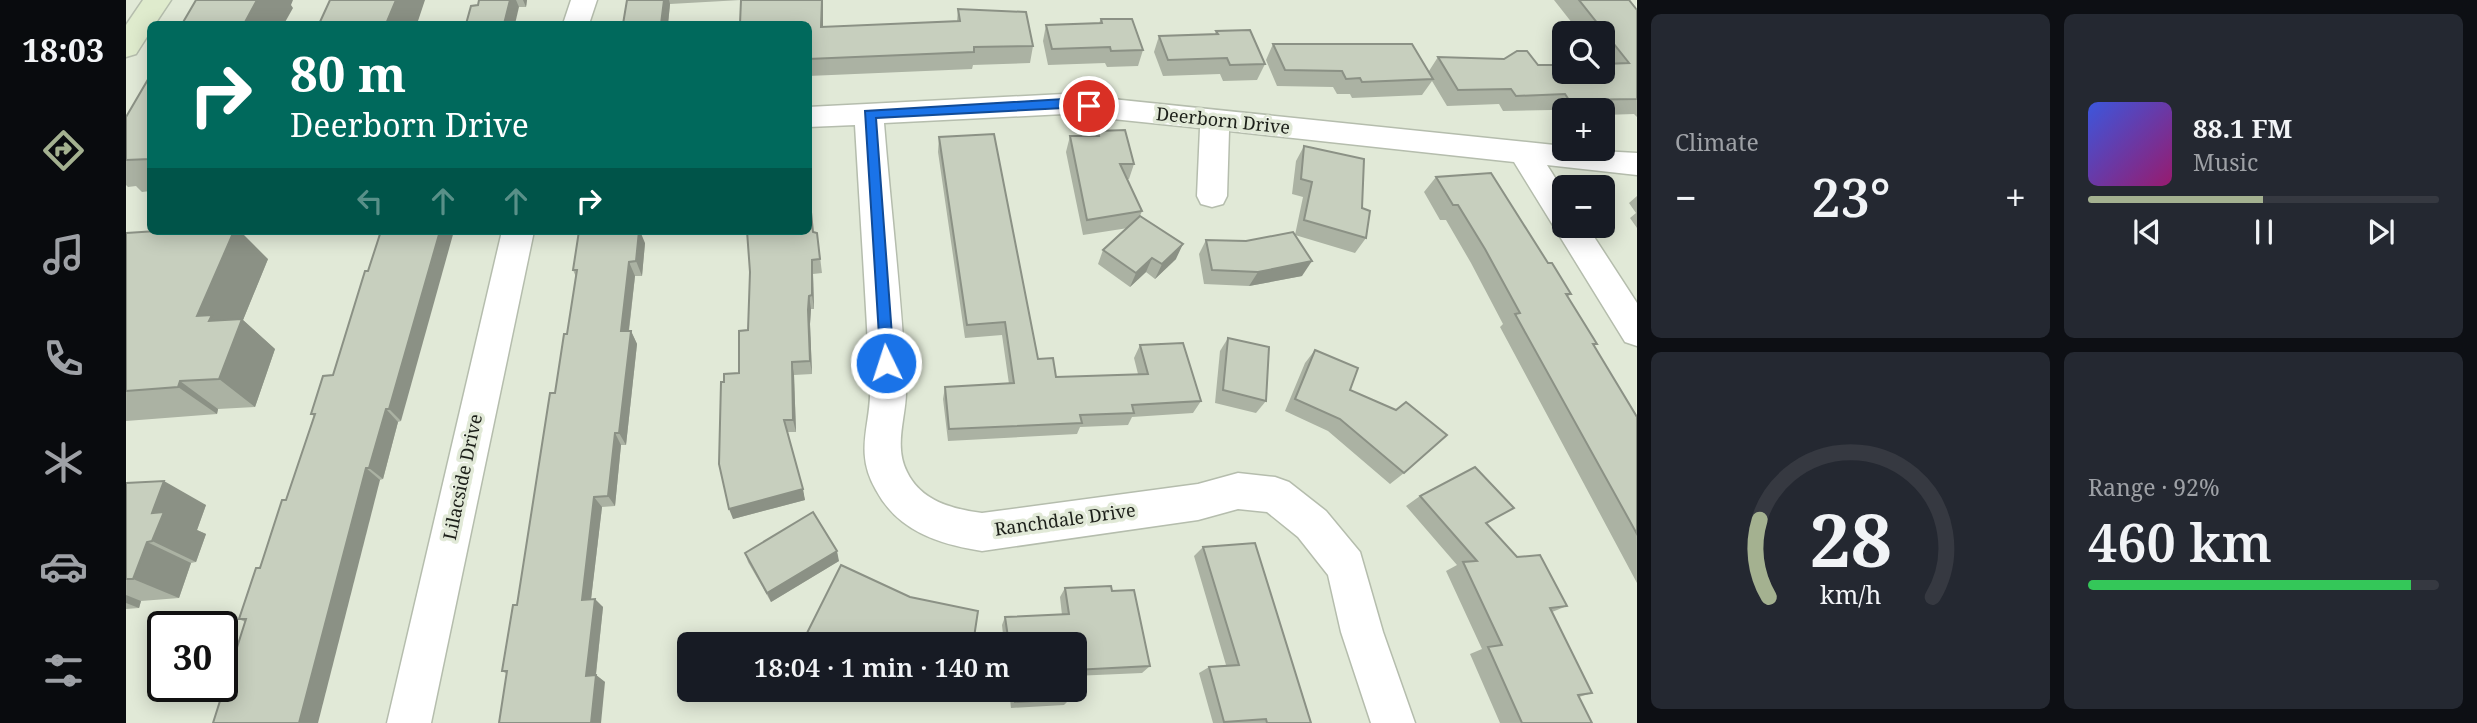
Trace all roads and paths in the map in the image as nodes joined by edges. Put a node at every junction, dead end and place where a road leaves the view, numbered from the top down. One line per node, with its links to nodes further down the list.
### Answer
1 (157, 0): 4 (main road)
2 (584, 0): 3 (street)
3 (577, 21)
4 (126, 47)
5 (869, 114): 6 (street, Deerborn Drive); 7 (street, Deerborn Drive); 16 (street, Ranchdale Drive)
6 (812, 117)
7 (1215, 120): 8 (street, Deerborn Drive); 10 (street)
8 (1524, 153): 9 (street, Deerborn Drive); 11 (street)
9 (1637, 164)
10 (1212, 195)
11 (1552, 198)
12 (516, 235): 15 (street, Lilacside Drive)
13 (1578, 238): 14 (street)
14 (1637, 332)
15 (409, 723)
16 (1393, 723)

